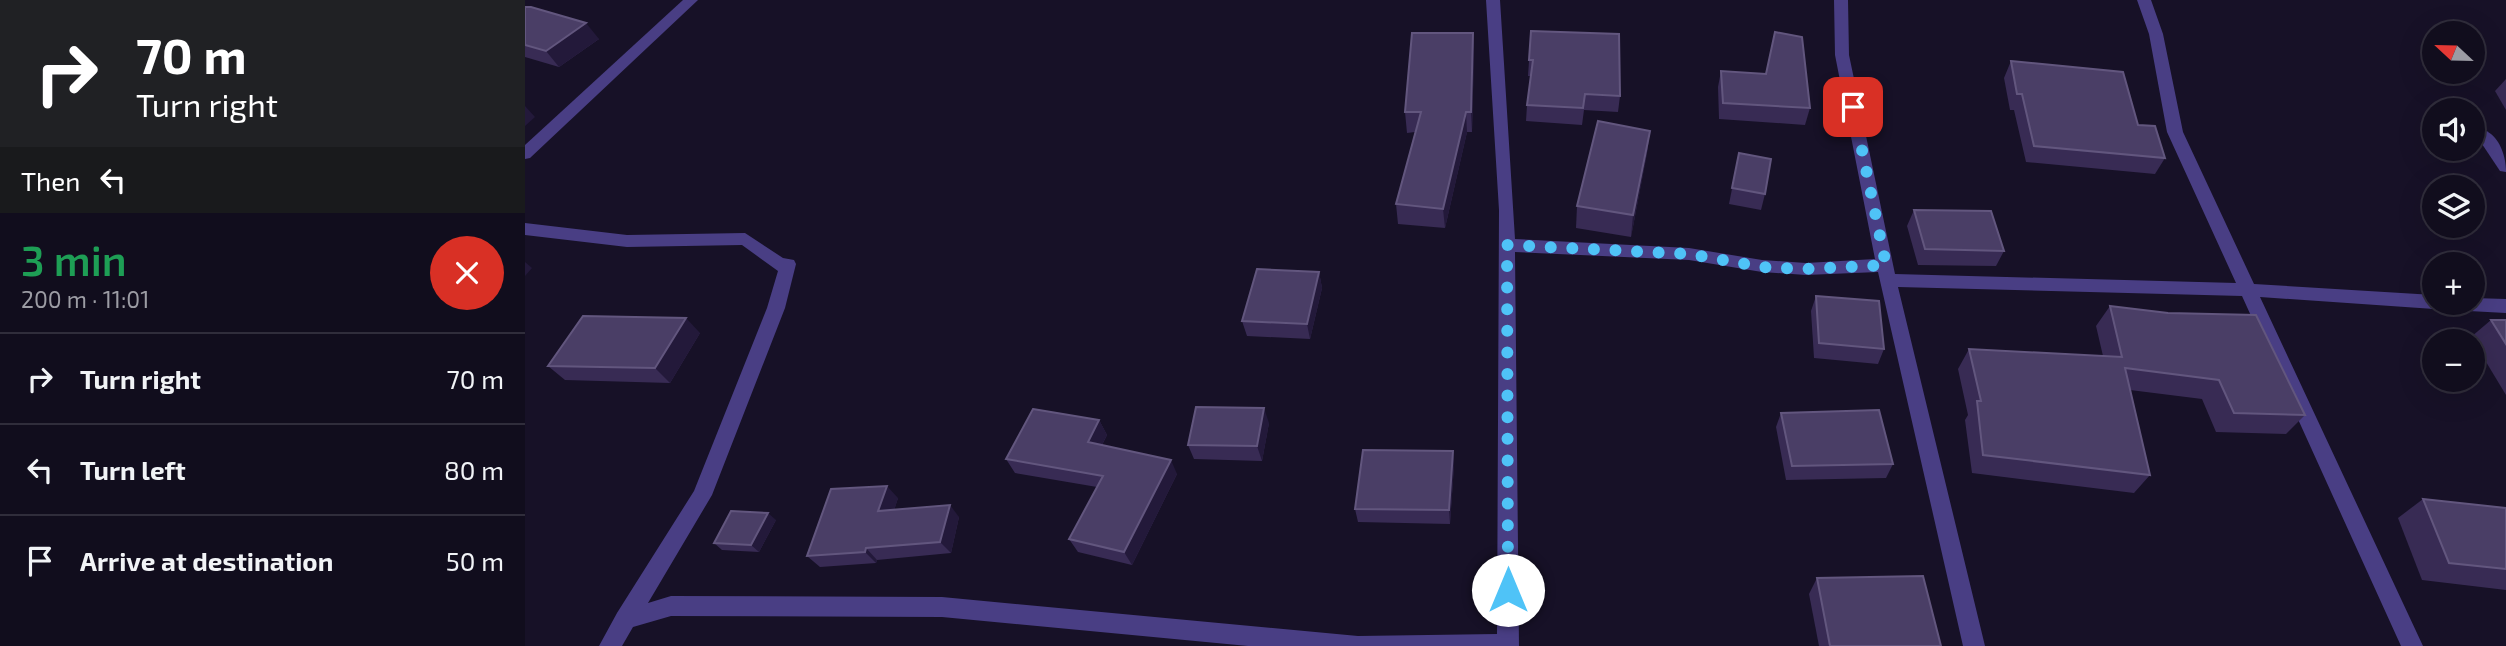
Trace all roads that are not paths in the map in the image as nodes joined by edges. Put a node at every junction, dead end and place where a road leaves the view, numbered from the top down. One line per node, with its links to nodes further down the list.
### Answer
1 (691, 0): 6 (street)
2 (1493, 0): 9 (street)
3 (1841, 0): 10 (street)
4 (2144, 0): 11 (street)
5 (2485, 136): 7 (street)
6 (525, 153)
7 (2506, 167)
8 (525, 229): 15 (street)
9 (1507, 245): 10 (street); 16 (street)
10 (1887, 272): 11 (street); 18 (street)
11 (2246, 290): 12 (street); 19 (street)
12 (2422, 301)
13 (2485, 305): 14 (street)
14 (2506, 306)
15 (624, 620): 16 (street); 17 (street)
16 (1508, 645)
17 (610, 646)
18 (1974, 646)
19 (2412, 646)

